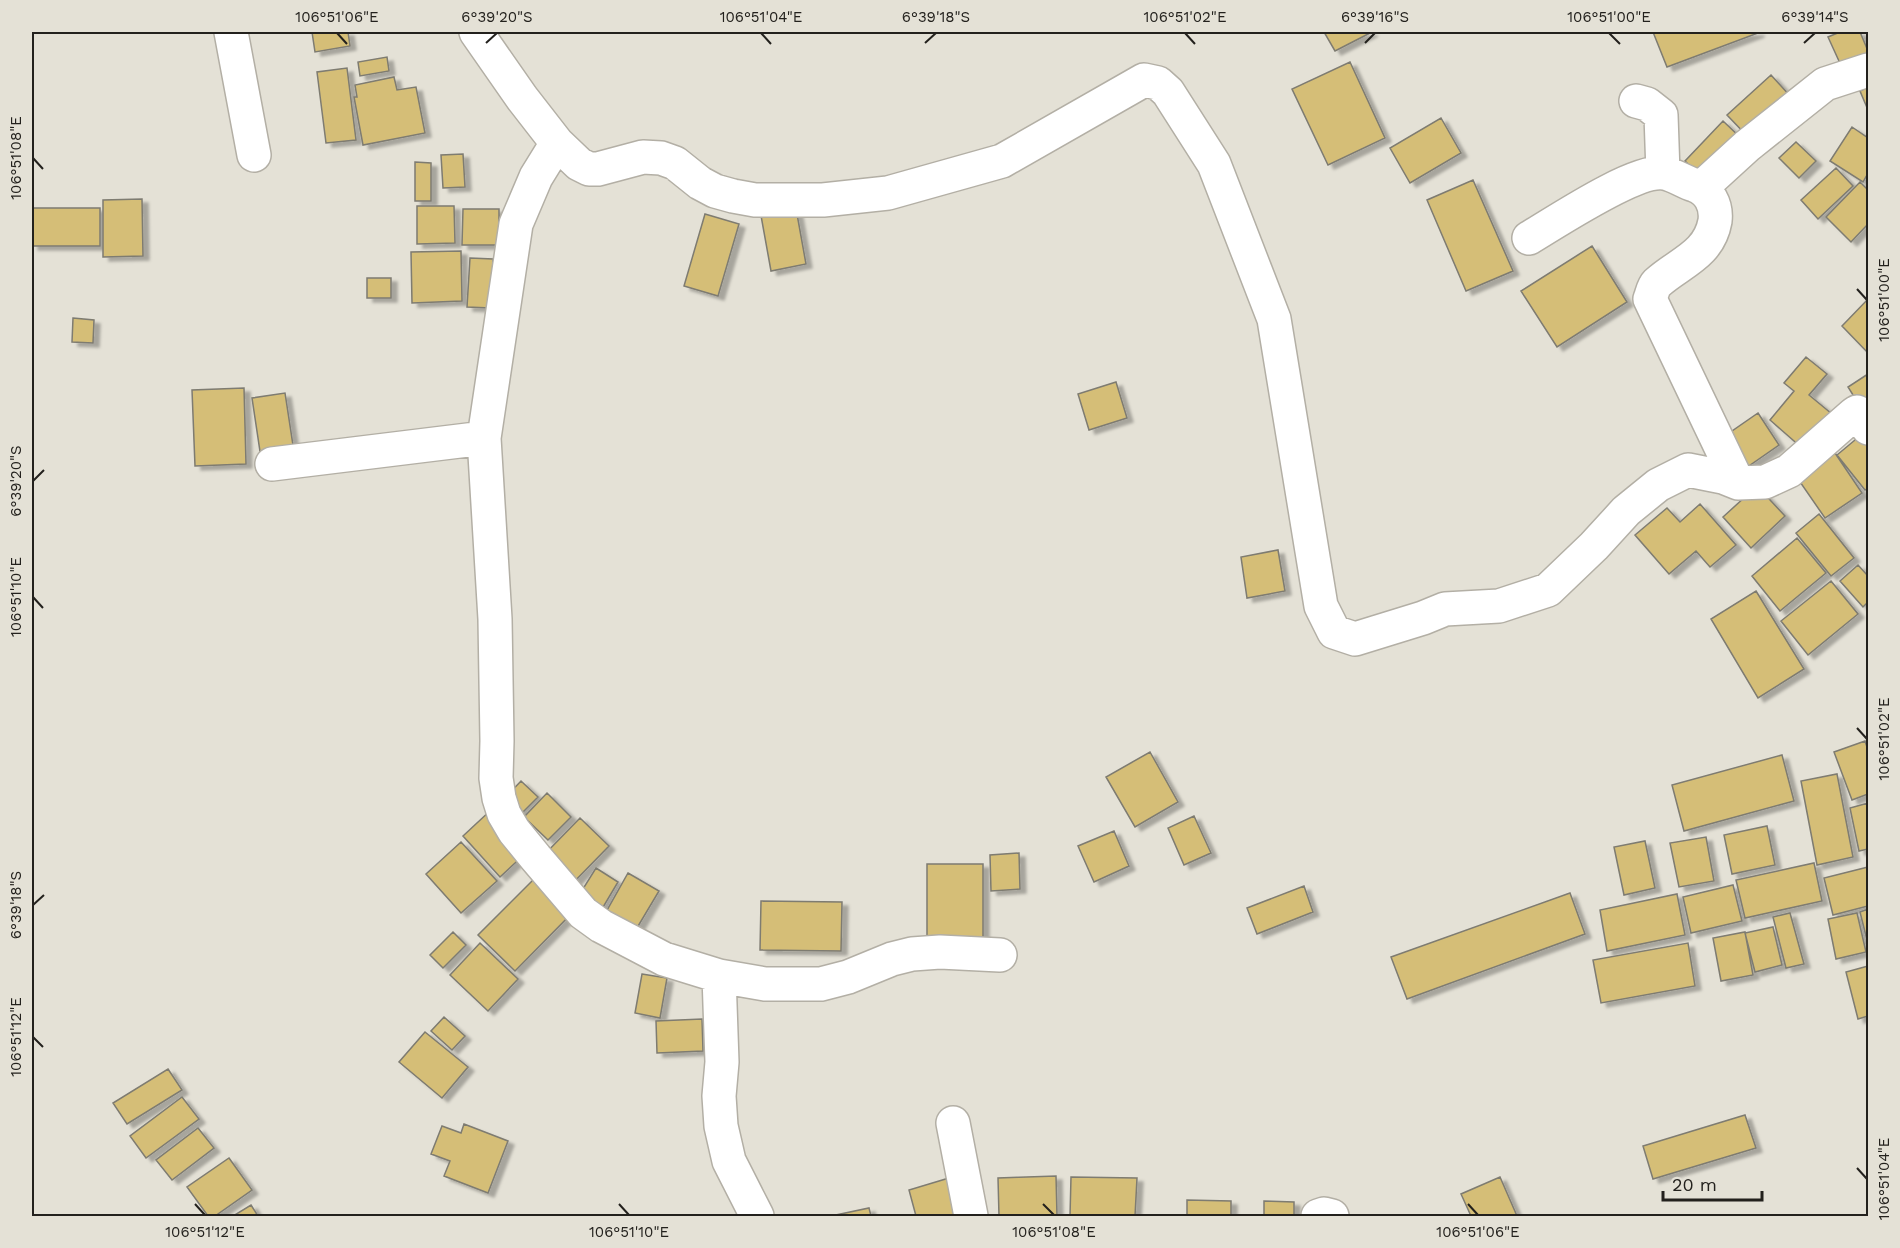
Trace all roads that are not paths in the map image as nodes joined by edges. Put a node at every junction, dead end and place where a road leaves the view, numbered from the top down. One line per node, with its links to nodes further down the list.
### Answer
1 (231, 32): 6 (street)
2 (476, 32): 5 (street)
3 (1869, 70): 8 (street)
4 (1636, 101): 7 (street)
5 (557, 143): 11 (street); 13 (street)
6 (254, 155)
7 (1664, 173): 8 (street); 9 (street)
8 (1701, 188): 13 (street)
9 (1529, 238)
10 (1869, 428): 13 (street)
11 (484, 438): 12 (street); 15 (street)
12 (272, 464)
13 (1738, 483)
14 (999, 955): 15 (street)
15 (719, 976): 17 (street)
16 (953, 1123): 18 (street)
17 (757, 1216)
18 (971, 1216)
19 (1318, 1216): 20 (street)
20 (1332, 1216)

